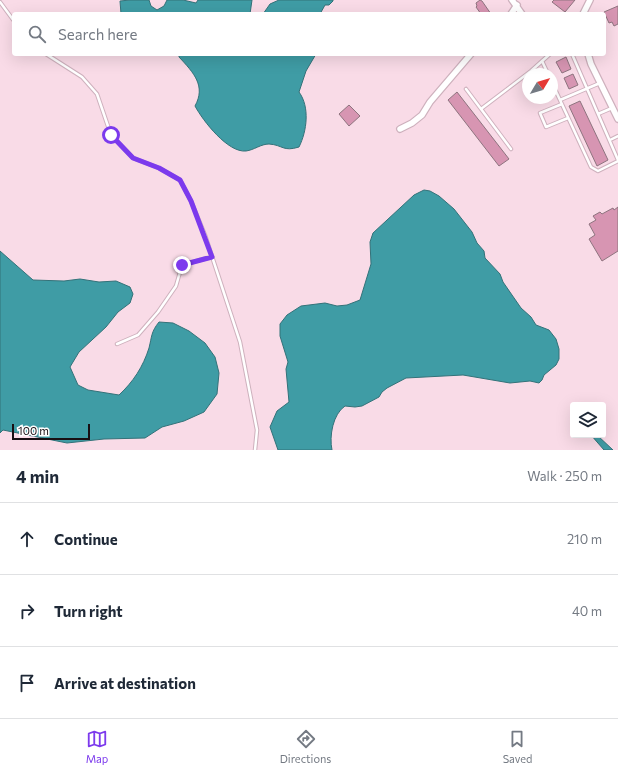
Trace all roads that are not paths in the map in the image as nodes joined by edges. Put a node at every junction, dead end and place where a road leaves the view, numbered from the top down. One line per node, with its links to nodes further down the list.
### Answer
1 (512, 0): 4 (street)
2 (590, 0): 7 (street)
3 (0, 2): 8 (lane)
4 (517, 6): 5 (street); 6 (street)
5 (513, 12)
6 (521, 12)
7 (585, 12)
8 (12, 18)
9 (49, 56): 32 (lane)
10 (469, 56): 27 (street)
11 (548, 56): 14 (lane)
12 (573, 56): 18 (lane)
13 (589, 56): 16 (street)
14 (542, 61): 15 (lane); 23 (lane)
15 (545, 68)
16 (600, 82): 18 (lane); 22 (street)
17 (466, 88): 23 (lane)
18 (587, 88): 20 (lane); 24 (lane)
19 (558, 96): 20 (lane)
20 (560, 100): 21 (lane)
21 (562, 104): 25 (lane); 25 (lane)
22 (613, 108): 24 (lane); 26 (street)
23 (481, 109): 30 (lane)
24 (598, 114): 29 (lane)
25 (568, 118): 31 (lane)
26 (618, 119)
27 (400, 129)
28 (618, 136): 29 (lane)
29 (610, 140): 31 (lane)
30 (511, 149)
31 (618, 161)
32 (212, 257): 33 (lane); 34 (lane)
33 (116, 344)
34 (255, 450)

